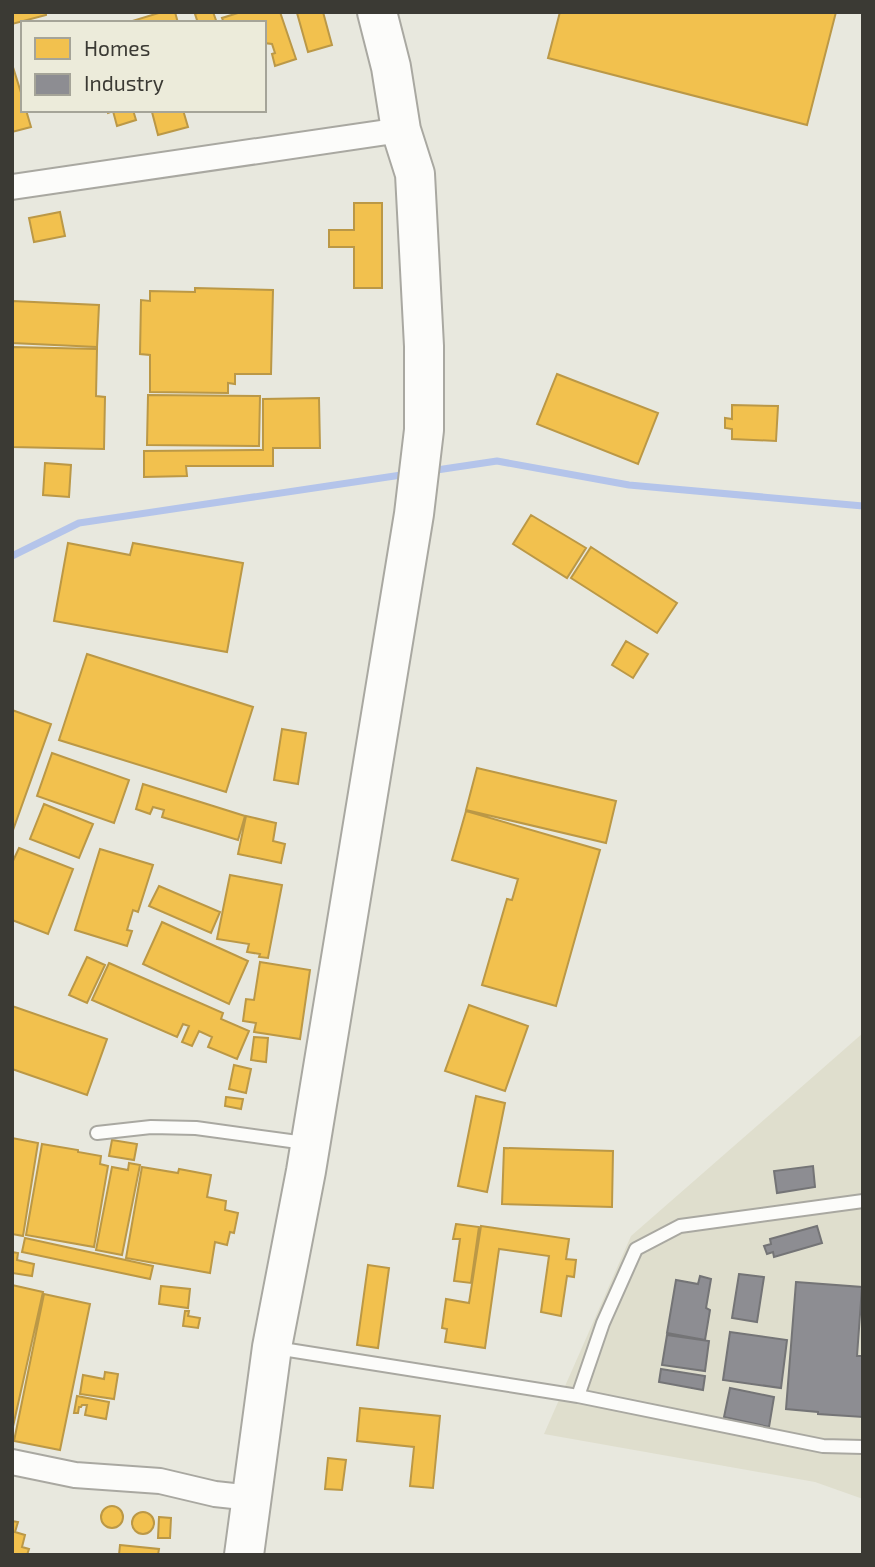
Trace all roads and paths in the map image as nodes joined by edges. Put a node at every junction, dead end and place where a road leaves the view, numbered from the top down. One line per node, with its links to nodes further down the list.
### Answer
1 (377, 12): 2 (highway)
2 (401, 130): 3 (street); 5 (highway)
3 (12, 187)
4 (97, 1133): 5 (lane)
5 (310, 1143): 7 (highway)
6 (863, 1201): 8 (lane)
7 (272, 1348): 8 (lane); 11 (highway)
8 (578, 1396): 9 (lane)
9 (863, 1447)
10 (12, 1462): 11 (street)
11 (252, 1498): 12 (highway)
12 (244, 1555)

